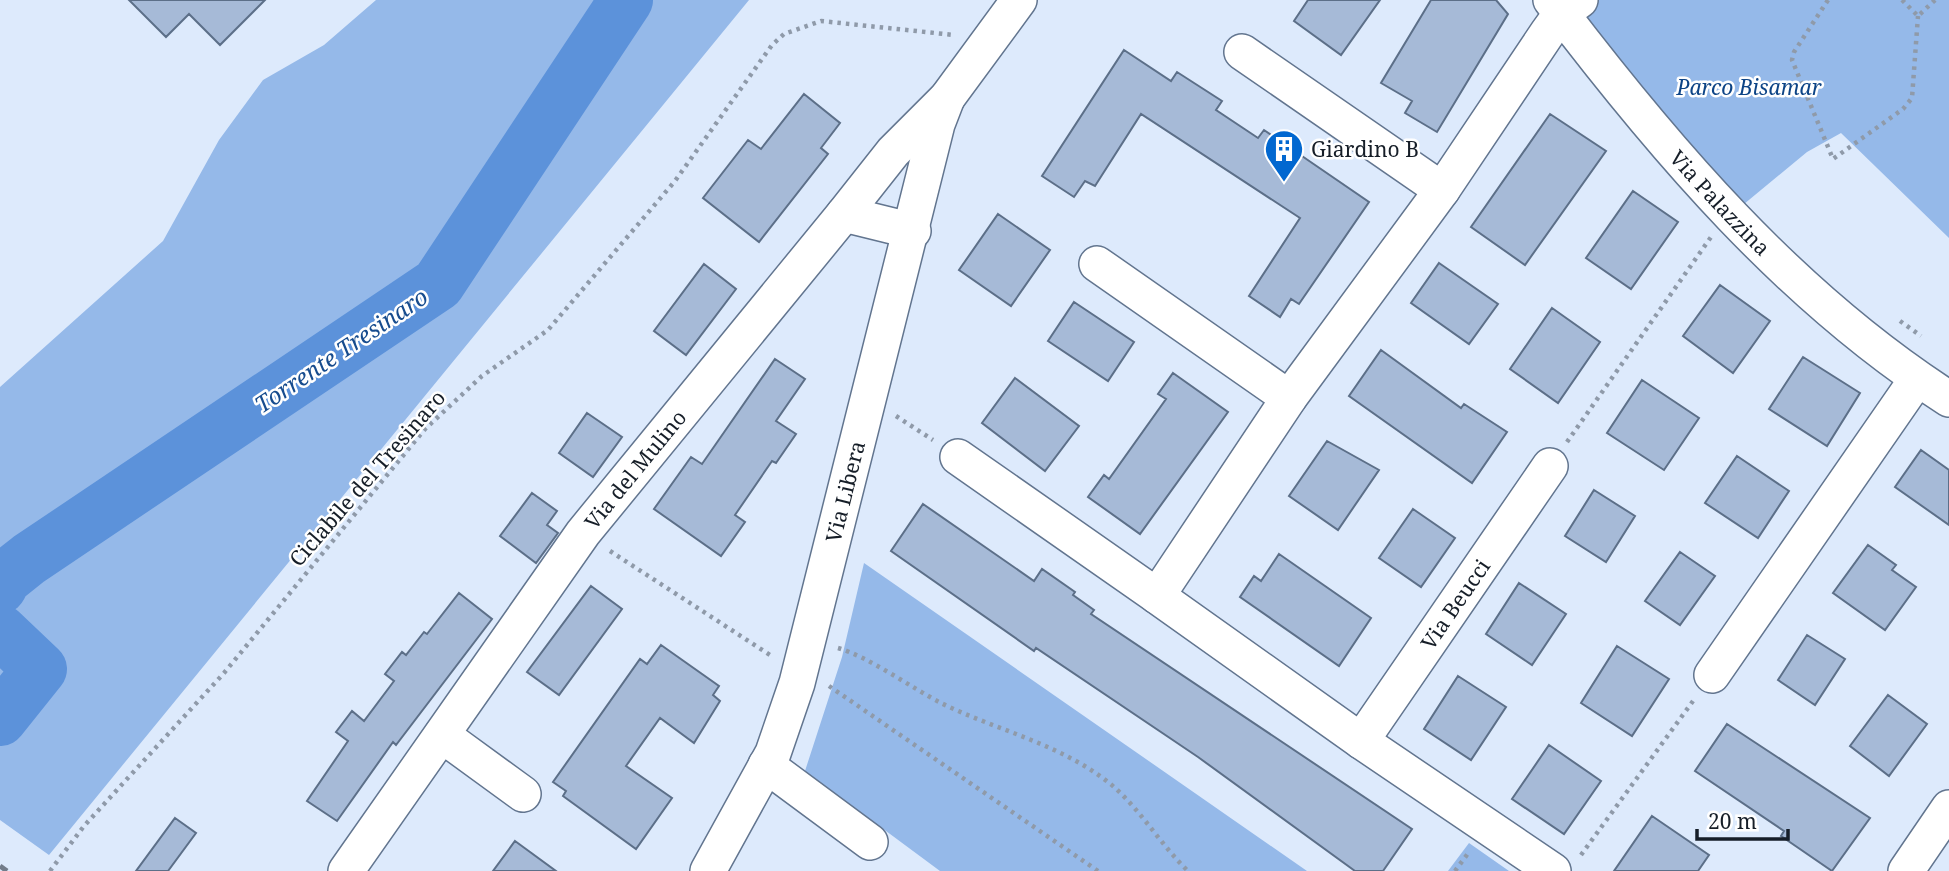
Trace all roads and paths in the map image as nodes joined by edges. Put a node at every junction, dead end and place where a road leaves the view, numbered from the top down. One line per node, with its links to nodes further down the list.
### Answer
1 (1019, 0): 9 (street, Via del Mulino)
2 (1828, 0): 6 (path)
3 (1902, 0): 6 (path)
4 (1935, 0): 6 (path)
5 (1564, 5): 10 (street); 11 (street, Via Palazzina)
6 (1918, 16)
7 (967, 36): 36 (path, Ciclabile del Tresinaro)
8 (1242, 52): 10 (street)
9 (947, 98): 12 (street, Via del Mulino); 13 (street, Via Libera)
10 (1442, 190): 19 (street)
11 (1729, 212): 17 (street, Via Palazzina); 22 (path)
12 (844, 214): 13 (street); 23 (street, Via del Mulino)
13 (913, 231): 18 (street, Via Libera)
14 (1097, 264): 19 (street)
15 (1895, 317): 16 (path)
16 (1928, 341)
17 (1917, 379): 20 (street, Via Palazzina); 27 (street)
18 (869, 398): 21 (path); 31 (street, Via Libera)
19 (1289, 398): 24 (street)
20 (1949, 399)
21 (958, 457): 24 (street)
22 (1550, 466): 30 (street, Via Beucci)
23 (583, 533): 26 (path); 29 (street, Via del Mulino)
24 (1157, 596): 30 (street)
25 (827, 645): 40 (path)
26 (779, 660)
27 (1712, 675): 35 (path)
28 (820, 680): 39 (path)
29 (442, 734): 32 (street); 37 (street, Via del Mulino)
30 (1361, 741): 35 (street)
31 (766, 765): 34 (street); 38 (street, Via Libera)
32 (523, 794)
33 (1949, 807): 41 (street)
34 (870, 842)
35 (1565, 866)
36 (50, 871)
37 (346, 871)
38 (708, 871)
39 (1098, 871)
40 (1188, 871)
41 (1906, 871)

